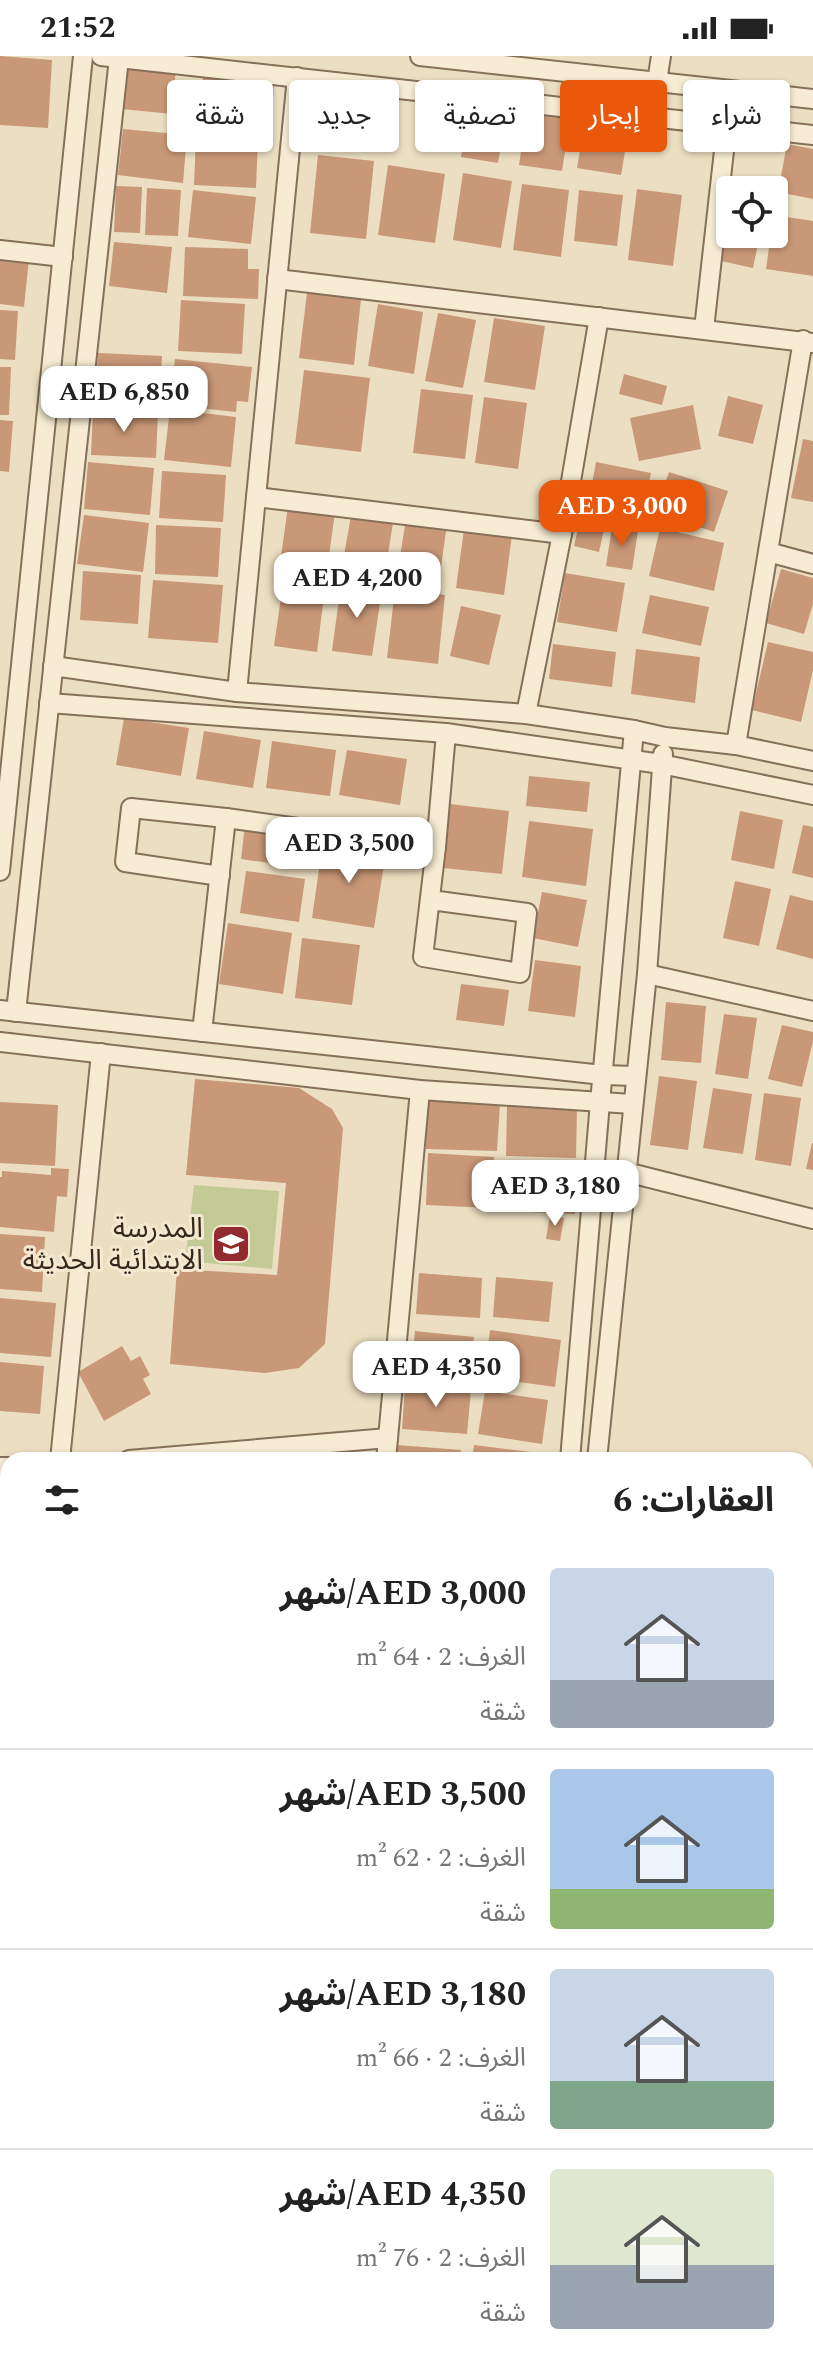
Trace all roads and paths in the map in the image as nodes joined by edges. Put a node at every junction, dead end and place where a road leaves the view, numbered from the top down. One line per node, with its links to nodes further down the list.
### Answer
1 (83, 56): 15 (street)
2 (420, 56): 6 (street)
3 (661, 56): 7 (street)
4 (110, 57): 5 (street); 24 (street)
5 (297, 77): 10 (street); 16 (street)
6 (639, 80)
7 (657, 80)
8 (667, 83): 9 (street)
9 (813, 99)
10 (683, 119)
11 (790, 132): 12 (street)
12 (813, 135)
13 (724, 152): 18 (street)
14 (0, 250): 15 (street)
15 (63, 257): 36 (street)
16 (277, 279): 17 (street); 20 (street)
17 (599, 317): 18 (street); 21 (street)
18 (704, 329): 19 (street)
19 (808, 341): 22 (street)
20 (256, 497): 21 (street); 25 (street)
21 (562, 534): 27 (street)
22 (768, 552): 23 (street); 31 (street)
23 (813, 564)
24 (53, 666): 25 (street); 26 (street)
25 (237, 692): 27 (street)
26 (49, 703): 29 (street); 43 (street)
27 (526, 714): 28 (street)
28 (634, 730): 30 (street); 32 (street)
29 (446, 733): 32 (street); 38 (street)
30 (665, 737): 31 (street); 34 (street)
31 (736, 745): 33 (street)
32 (631, 761): 34 (street); 48 (street)
33 (813, 761)
34 (661, 764): 35 (street); 42 (street)
35 (813, 795)
36 (4, 803): 39 (street)
37 (226, 818): 38 (street); 40 (street); 40 (street)
38 (436, 847): 41 (street)
39 (0, 871)
40 (220, 876): 45 (street)
41 (431, 900): 41 (street)
42 (647, 974): 44 (street); 49 (street)
43 (8, 1011): 45 (street)
44 (813, 1011)
45 (202, 1032): 48 (street)
46 (0, 1042): 47 (street)
47 (101, 1053): 50 (street); 56 (street)
48 (603, 1075): 49 (street); 51 (street)
49 (635, 1076): 52 (street)
50 (420, 1090): 51 (street); 55 (street)
51 (600, 1102): 52 (street); 59 (street)
52 (632, 1104): 53 (street)
53 (626, 1172): 54 (street); 60 (street)
54 (813, 1219)
55 (388, 1438): 57 (street); 58 (street)
56 (61, 1452)
57 (223, 1452)
58 (387, 1452)
59 (571, 1452)
60 (598, 1452)

